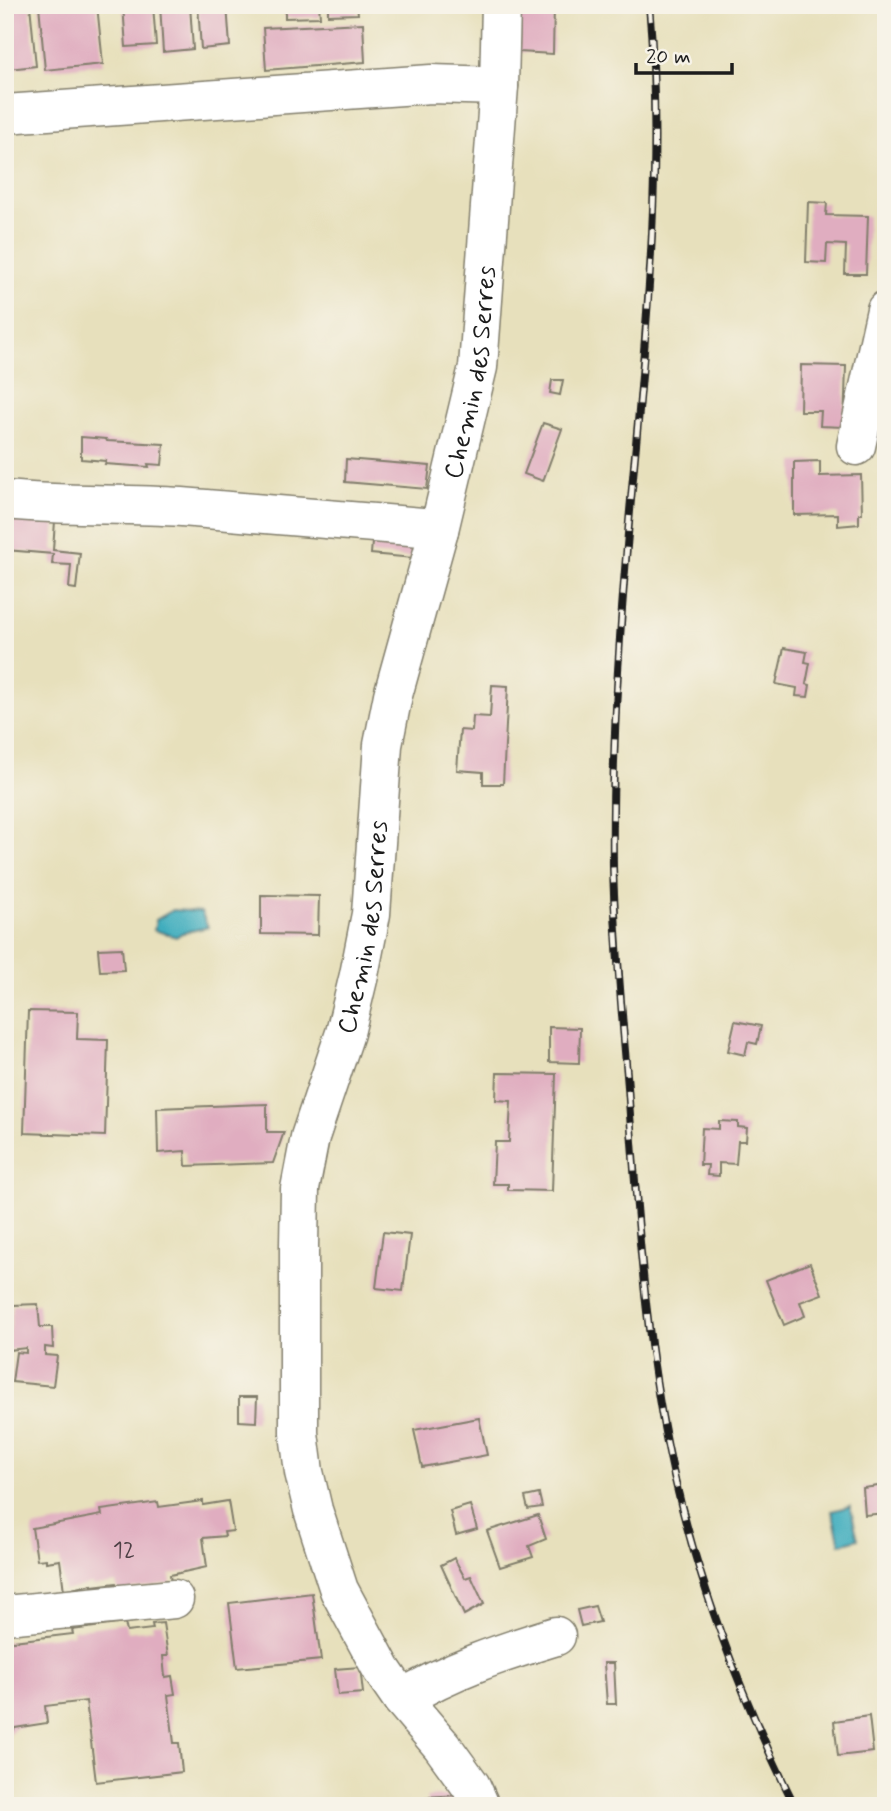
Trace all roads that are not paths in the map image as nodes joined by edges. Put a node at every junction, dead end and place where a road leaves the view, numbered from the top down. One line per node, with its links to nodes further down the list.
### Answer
1 (501, 5): 2 (street, Chemin des Serres)
2 (499, 86): 3 (street); 7 (street, Chemin des Serres)
3 (5, 114)
4 (886, 310): 5 (street)
5 (856, 446)
6 (5, 500): 7 (street)
7 (439, 530): 11 (street, Chemin des Serres)
8 (174, 1599): 9 (street)
9 (5, 1615)
10 (555, 1636): 11 (street)
11 (402, 1699): 12 (street, Chemin des Serres)
12 (480, 1806)

